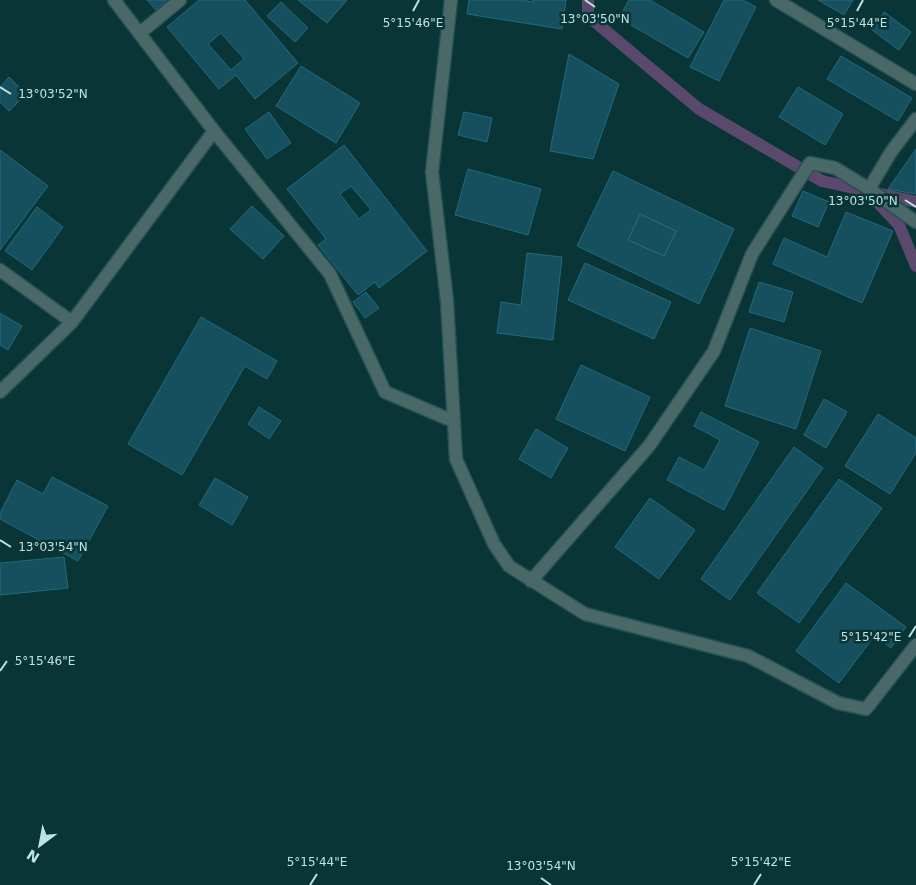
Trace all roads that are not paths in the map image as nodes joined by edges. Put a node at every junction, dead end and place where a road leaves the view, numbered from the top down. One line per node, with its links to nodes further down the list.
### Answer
1 (114, 0): 5 (street)
2 (180, 0): 5 (street)
3 (451, 0): 14 (street)
4 (776, 0): 6 (street)
5 (140, 33): 8 (street)
6 (916, 84)
7 (916, 119): 9 (street)
8 (214, 131): 12 (street); 14 (street)
9 (869, 189): 10 (street); 15 (street)
10 (916, 222)
11 (0, 270): 12 (street)
12 (72, 322): 13 (street)
13 (0, 392)
14 (454, 421): 15 (street)
15 (532, 582): 16 (street)
16 (916, 645)

